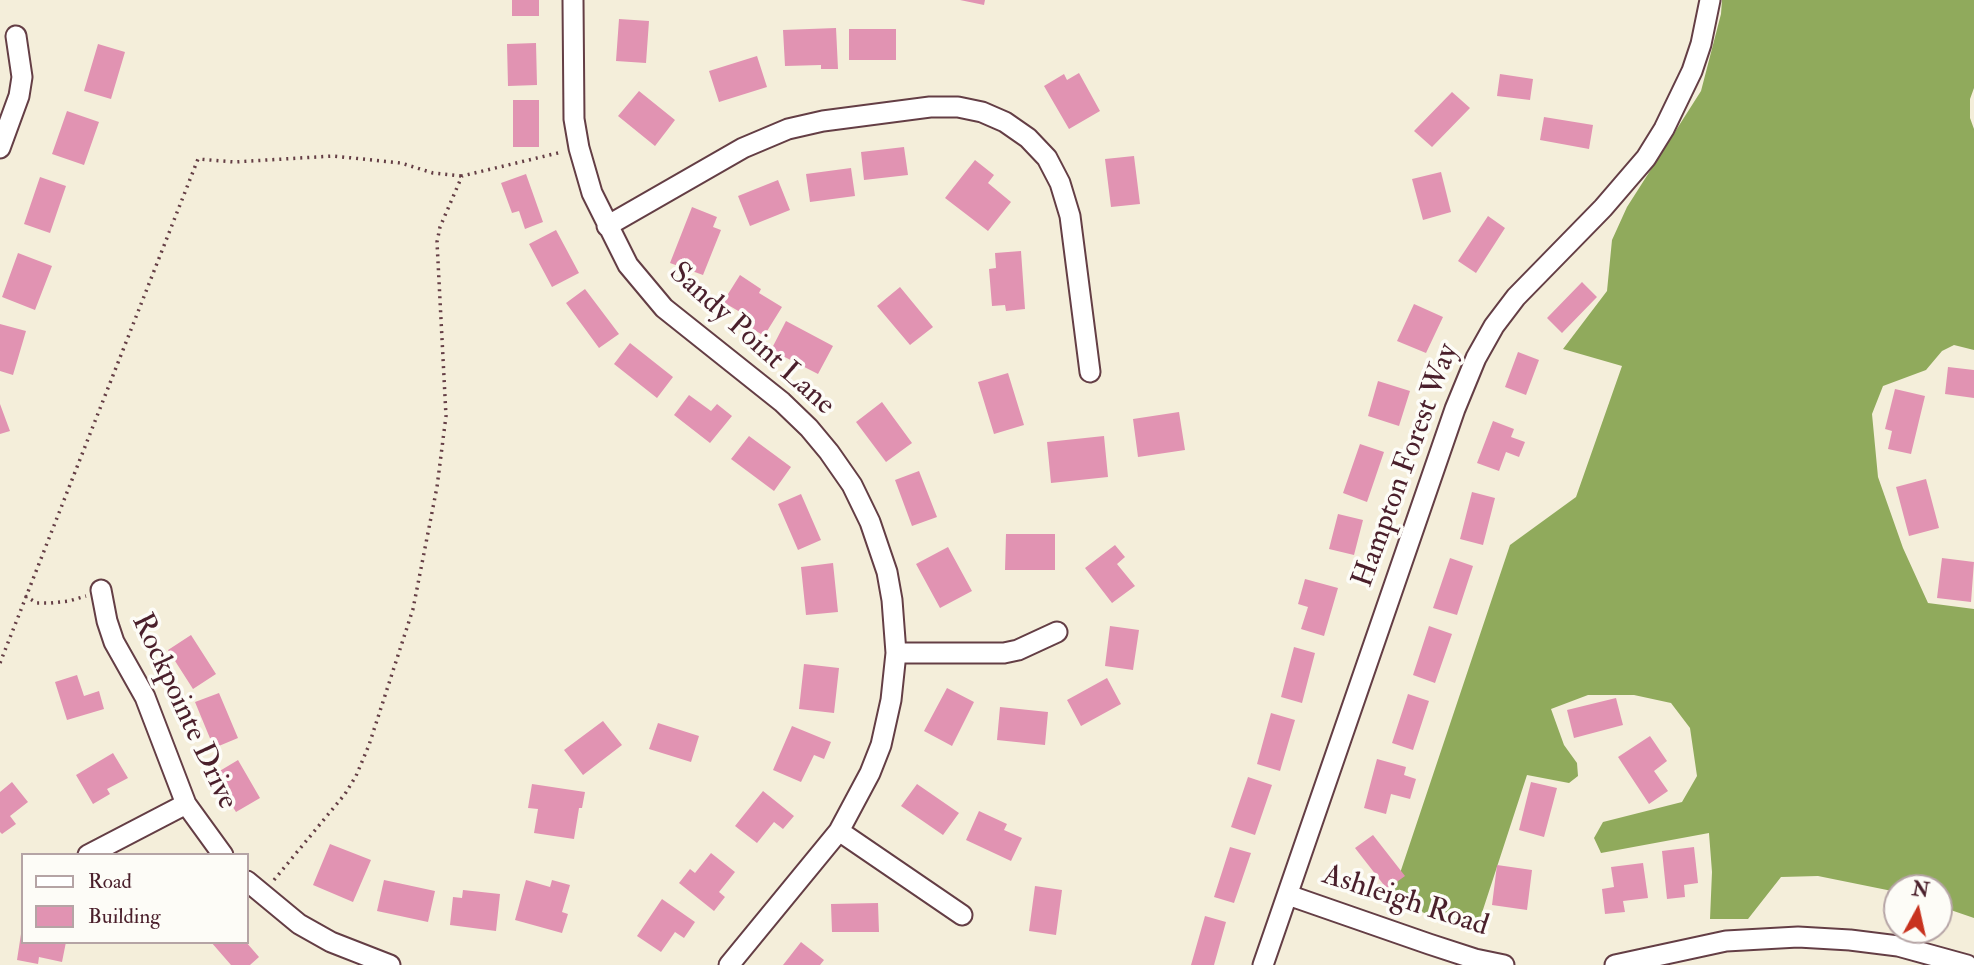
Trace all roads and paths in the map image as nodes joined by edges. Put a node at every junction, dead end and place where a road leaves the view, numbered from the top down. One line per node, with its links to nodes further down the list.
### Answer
1 (573, 0): 5 (street, Sandy Point Lane)
2 (1710, 0): 19 (street, Hampton Forest Way)
3 (16, 36): 4 (street)
4 (0, 148)
5 (579, 148): 6 (path); 7 (street, Sandy Point Lane)
6 (462, 176): 10 (path); 18 (path)
7 (607, 226): 8 (street); 12 (street, Sandy Point Lane)
8 (1090, 372)
9 (101, 590): 10 (path); 14 (street, Rockpointe Drive)
10 (25, 596): 13 (path)
11 (1057, 632): 12 (street)
12 (896, 653): 15 (street, Sandy Point Lane)
13 (0, 663)
14 (186, 804): 16 (street); 17 (street, Rockpointe Drive)
15 (839, 831): 20 (street); 23 (street, Sandy Point Lane)
16 (92, 853)
17 (222, 853)
18 (254, 888): 22 (street)
19 (1288, 895): 24 (street, Hampton Forest Way); 25 (street, Ashleigh Road)
20 (962, 915)
21 (1650, 961): 26 (street); 27 (street)
22 (390, 965)
23 (729, 965)
24 (1263, 965)
25 (1504, 965)
26 (1615, 965)
27 (1967, 965)

